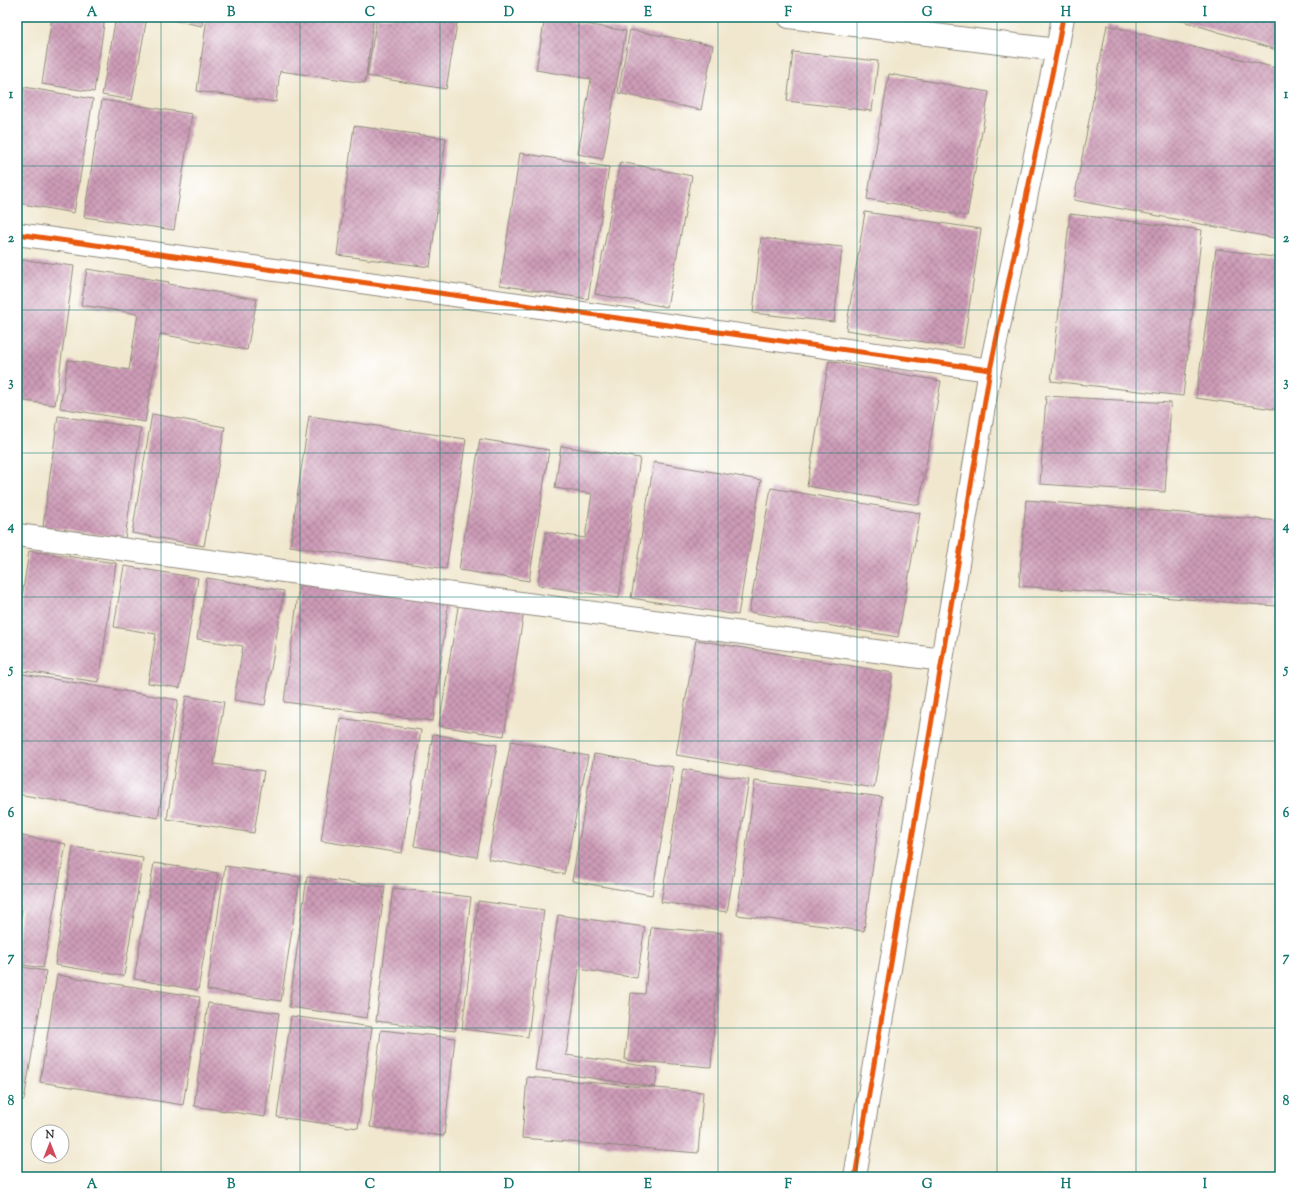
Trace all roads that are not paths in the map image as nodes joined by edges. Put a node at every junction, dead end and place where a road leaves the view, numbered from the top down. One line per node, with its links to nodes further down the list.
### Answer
1 (789, 17): 3 (street)
2 (1063, 17): 3 (street)
3 (1057, 50): 5 (street)
4 (17, 234): 5 (street)
5 (990, 370): 7 (street)
6 (17, 535): 7 (street)
7 (942, 660): 8 (street)
8 (855, 1177)

